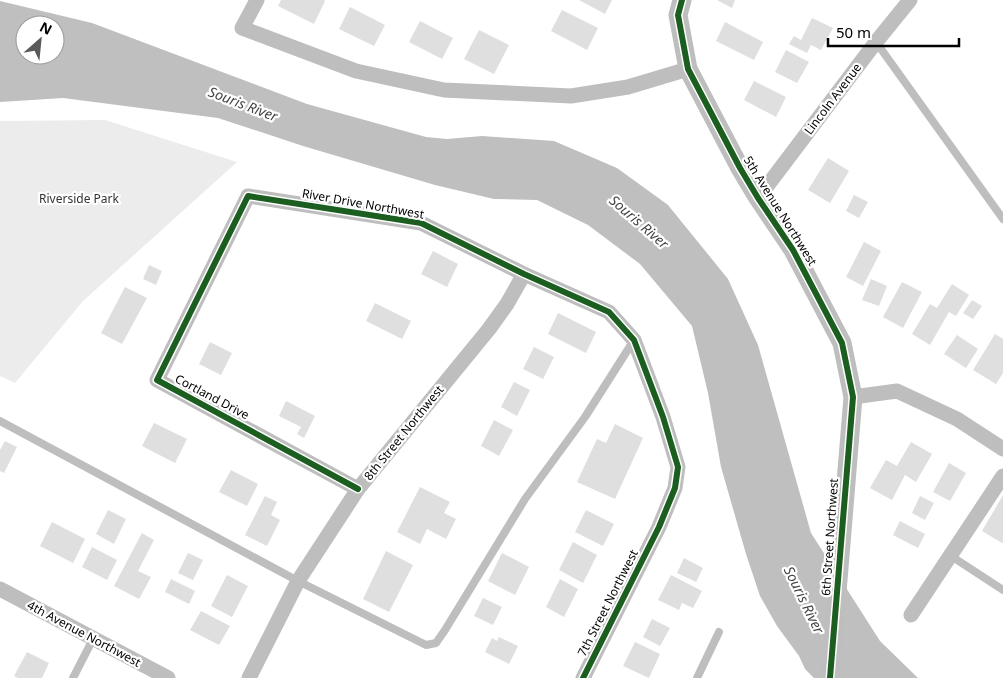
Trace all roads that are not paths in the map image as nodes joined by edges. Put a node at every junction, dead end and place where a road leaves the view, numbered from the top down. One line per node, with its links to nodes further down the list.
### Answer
1 (257, 0): 5 (street)
2 (682, 0): 5 (street)
3 (910, 0): 4 (street, Lincoln Avenue)
4 (876, 42): 7 (street, Lincoln Avenue); 8 (lane)
5 (688, 69): 7 (street, 5th Avenue Northwest)
6 (248, 196): 9 (street, River Drive Northwest); 15 (street, Cortland Drive)
7 (758, 198): 11 (street, 5th Avenue Northwest)
8 (1003, 219)
9 (524, 274): 10 (street, River Drive Northwest); 15 (street, 8th Street Northwest)
10 (634, 340): 17 (lane); 26 (street, 7th Street Northwest)
11 (853, 397): 13 (street); 28 (street, 6th Street Northwest)
12 (0, 421): 17 (lane)
13 (1003, 449)
14 (1003, 476): 16 (street)
15 (358, 489): 17 (street, 8th Street Northwest)
16 (951, 556): 19 (lane); 20 (street)
17 (298, 581): 25 (street, 8th Street Northwest)
18 (0, 590): 22 (street, 4th Avenue Northwest)
19 (1003, 590)
20 (910, 615)
21 (719, 632): 27 (lane)
22 (93, 639): 23 (lane); 24 (street, 4th Avenue Northwest)
23 (73, 678)
24 (168, 678)
25 (249, 678)
26 (583, 678)
27 (697, 678)
28 (830, 678)

